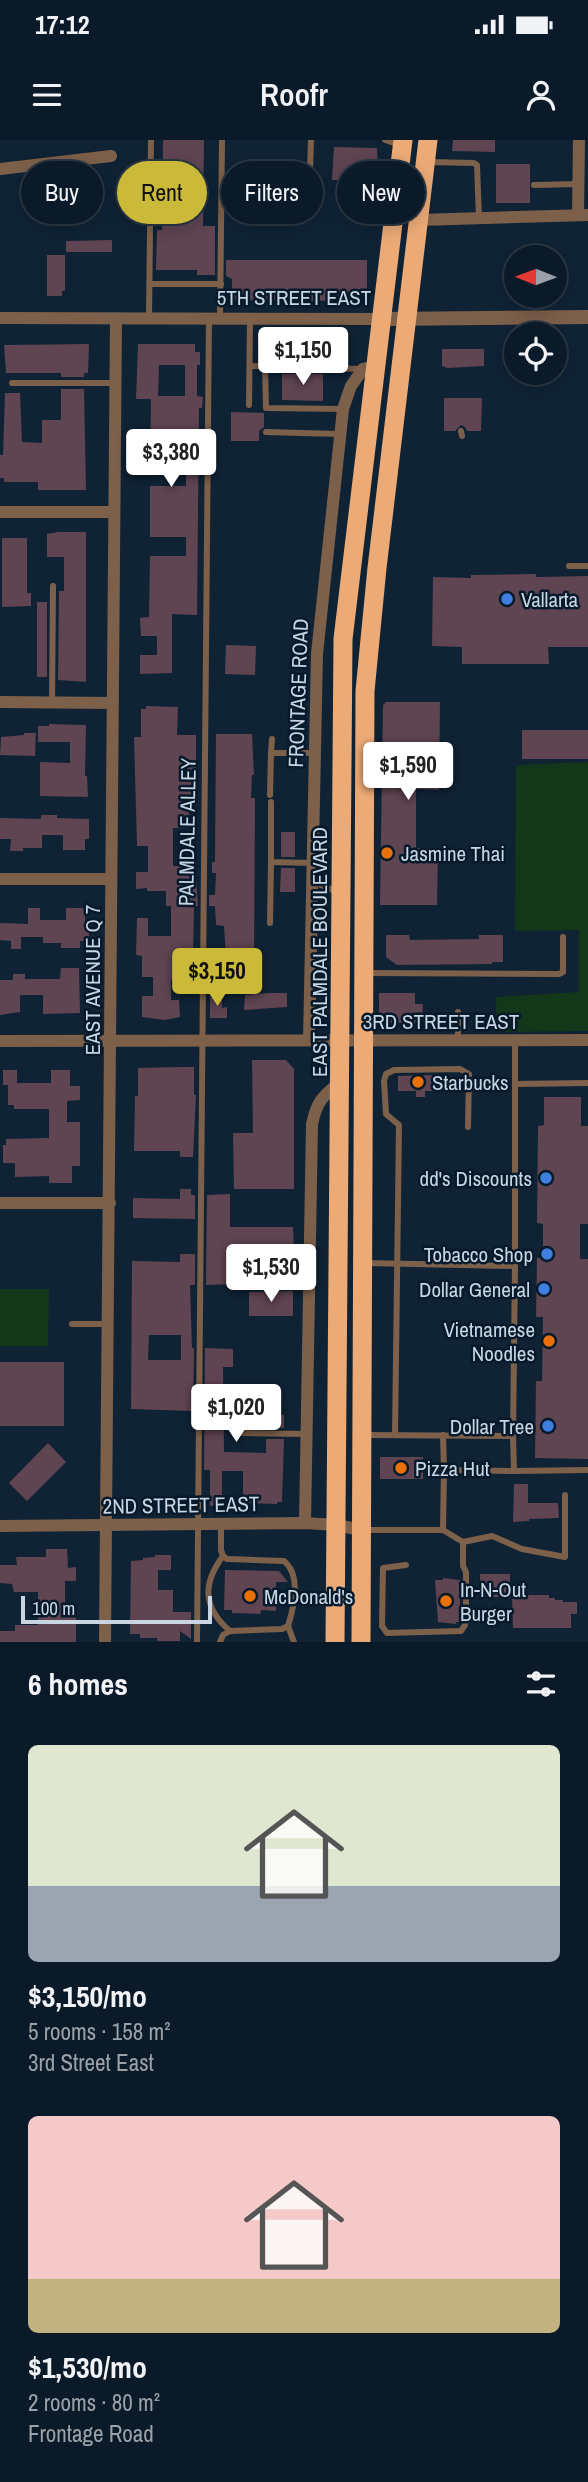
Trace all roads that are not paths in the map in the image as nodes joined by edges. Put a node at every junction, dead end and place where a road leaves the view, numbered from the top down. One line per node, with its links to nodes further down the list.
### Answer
1 (151, 140): 18 (lane)
2 (222, 140): 19 (lane, PALMDALE ALLEY)
3 (311, 140): 8 (lane)
4 (428, 140): 9 (highway)
5 (579, 140): 12 (street)
6 (397, 142): 26 (highway, EAST PALMDALE BOULEVARD)
7 (111, 156): 10 (street)
8 (310, 161)
9 (426, 162): 11 (highway); 15 (lane)
10 (0, 169)
11 (425, 170)
12 (579, 184): 13 (lane); 14 (street)
13 (534, 185)
14 (583, 215): 15 (street)
15 (479, 218): 16 (street)
16 (425, 220)
17 (418, 224): 27 (highway)
18 (149, 284): 19 (lane); 20 (lane)
19 (221, 284): 21 (lane, PALMDALE ALLEY)
20 (149, 317): 21 (street, 5TH STREET EAST); 25 (street, 5TH STREET EAST)
21 (215, 317): 22 (street, 5TH STREET EAST); 66 (lane, PALMDALE ALLEY)
22 (250, 317): 26 (street, 5TH STREET EAST); 28 (lane)
23 (588, 317): 27 (street, 5TH STREET EAST)
24 (0, 318): 25 (street, 5TH STREET EAST)
25 (116, 318): 32 (street, EAST AVENUE Q 7)
26 (383, 319): 27 (street, 5TH STREET EAST); 30 (highway, EAST PALMDALE BOULEVARD)
27 (406, 319): 56 (highway)
28 (250, 366): 29 (lane); 33 (lane)
29 (265, 366): 30 (lane); 34 (lane)
30 (370, 367): 34 (street, FRONTAGE ROAD); 53 (highway, EAST PALMDALE BOULEVARD)
31 (12, 383): 32 (lane)
32 (115, 383): 38 (street, EAST AVENUE Q 7)
33 (249, 405)
34 (343, 409): 36 (street, FRONTAGE ROAD)
35 (266, 432): 36 (lane)
36 (339, 434): 47 (street, FRONTAGE ROAD)
37 (0, 512): 38 (street)
38 (114, 512): 44 (street, EAST AVENUE Q 7)
39 (569, 566): 40 (lane)
40 (588, 566)
41 (54, 586): 43 (lane)
42 (0, 702): 43 (street)
43 (52, 702): 44 (street)
44 (113, 703): 51 (street, EAST AVENUE Q 7)
45 (272, 739): 46 (lane)
46 (271, 753): 47 (lane); 48 (lane)
47 (315, 753): 49 (street, FRONTAGE ROAD)
48 (271, 862): 49 (lane); 54 (lane)
49 (313, 863): 52 (street, FRONTAGE ROAD)
50 (0, 879): 51 (street)
51 (111, 879): 65 (street, EAST AVENUE Q 7)
52 (312, 881): 53 (lane); 58 (street, FRONTAGE ROAD)
53 (342, 893): 59 (highway, EAST PALMDALE BOULEVARD)
54 (270, 923)
55 (563, 937): 56 (lane)
56 (364, 973): 60 (highway)
57 (458, 1012): 61 (lane)
58 (309, 1040): 59 (street, 3RD STREET EAST); 66 (street, 3RD STREET EAST)
59 (340, 1040): 60 (street, 3RD STREET EAST); 67 (highway, EAST PALMDALE BOULEVARD)
60 (363, 1040): 61 (street, 3RD STREET EAST); 73 (highway)
61 (458, 1040): 62 (street, 3RD STREET EAST)
62 (515, 1040): 63 (street, 3RD STREET EAST); 69 (lane)
63 (588, 1040)
64 (0, 1041): 65 (street, 3RD STREET EAST)
65 (111, 1041): 66 (street, 3RD STREET EAST); 72 (street, EAST AVENUE Q 7)
66 (202, 1041): 89 (lane, PALMDALE ALLEY)
67 (340, 1082): 79 (street); 92 (highway, EAST PALMDALE BOULEVARD)
68 (588, 1083): 69 (lane)
69 (515, 1084): 75 (lane)
70 (468, 1127): 74 (lane)
71 (0, 1203): 72 (street)
72 (110, 1203): 77 (street, EAST AVENUE Q 7)
73 (362, 1263): 74 (lane); 80 (highway)
74 (397, 1263): 75 (lane); 81 (lane)
75 (515, 1266): 83 (lane)
76 (72, 1324): 77 (lane)
77 (108, 1325): 91 (street, EAST AVENUE Q 7)
78 (242, 1433): 79 (lane)
79 (306, 1434): 88 (street)
80 (362, 1435): 81 (lane); 94 (highway)
81 (395, 1435): 82 (lane)
82 (443, 1435): 83 (lane); 84 (lane)
83 (513, 1436): 86 (lane)
84 (443, 1470): 86 (lane); 95 (lane)
85 (588, 1470): 86 (lane)
86 (514, 1471)
87 (565, 1494): 96 (lane)
88 (305, 1523): 90 (street, 2ND STREET EAST); 92 (street, 2ND STREET EAST)
89 (198, 1524): 90 (street, 2ND STREET EAST); 91 (street, 2ND STREET EAST); 102 (lane, PALMDALE ALLEY)
90 (221, 1524): 97 (lane)
91 (107, 1525): 93 (street, 2ND STREET EAST); 101 (street, EAST AVENUE Q 7)
92 (336, 1525): 94 (street, 2ND STREET EAST); 105 (highway, EAST PALMDALE BOULEVARD)
93 (0, 1526)
94 (362, 1530): 95 (lane); 106 (highway)
95 (443, 1531): 96 (lane)
96 (463, 1542): 98 (lane)
97 (223, 1556): 99 (lane); 100 (lane)
98 (405, 1565)
99 (288, 1626): 100 (lane); 104 (lane)
100 (230, 1631): 103 (lane)
101 (105, 1642)
102 (197, 1642)
103 (220, 1642)
104 (294, 1642)
105 (335, 1642)
106 (361, 1642)

